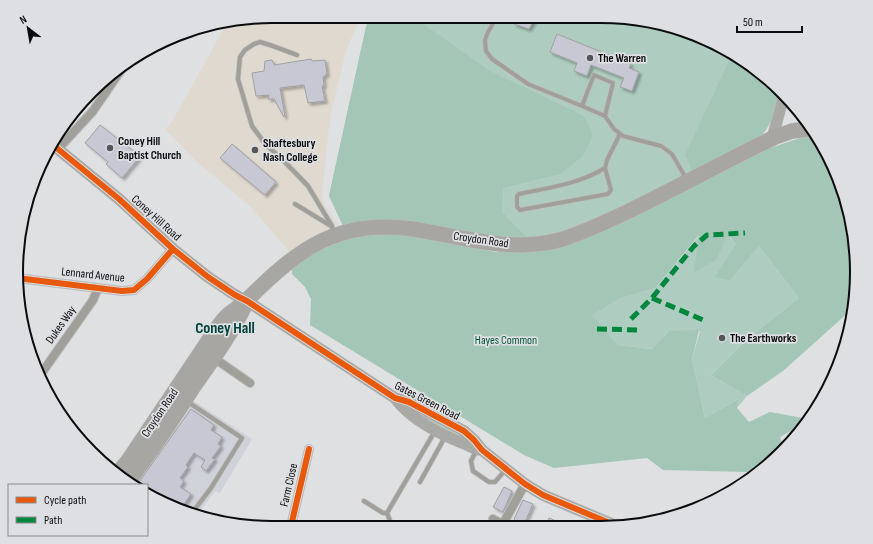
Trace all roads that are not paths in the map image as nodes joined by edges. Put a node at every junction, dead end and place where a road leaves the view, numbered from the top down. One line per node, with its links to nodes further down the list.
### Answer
1 (493, 23): 5 (lane)
2 (297, 55): 14 (lane)
3 (116, 78): 10 (street)
4 (782, 102): 9 (street)
5 (582, 106): 6 (lane); 6 (lane)
6 (605, 116): 8 (lane)
7 (804, 129): 9 (highway, Croydon Road)
8 (620, 134): 11 (lane); 12 (lane)
9 (775, 138): 12 (highway, Croydon Road)
10 (56, 147): 15 (street, Coney Hill Road)
11 (605, 168): 11 (lane)
12 (688, 182): 14 (highway, Croydon Road)
13 (295, 204): 14 (lane)
14 (333, 231): 18 (highway, Croydon Road)
15 (173, 249): 17 (street, Lennard Avenue); 18 (street, Coney Hill Road)
16 (23, 279): 17 (street, Lennard Avenue)
17 (98, 288): 20 (street, Dukes Way)
18 (247, 300): 19 (highway, Croydon Road); 22 (street, Gates Green Road)
19 (208, 354): 21 (street); 23 (highway, Croydon Road); 29 (highway, Croydon Road)
20 (44, 370)
21 (250, 382)
22 (395, 398): 24 (street, Gates Green Road); 27 (street, Gates Green Road)
23 (185, 401): 30 (highway, Croydon Road); 34 (lane)
24 (436, 430): 25 (street, Gates Green Road); 35 (lane)
25 (446, 436): 27 (street, Gates Green Road); 31 (lane)
26 (309, 449): 37 (street, Farm Close)
27 (479, 450): 28 (street, Gates Green Road); 28 (lane)
28 (506, 469): 32 (street, Gates Green Road)
29 (120, 470)
30 (131, 477)
31 (420, 482)
32 (525, 484): 40 (street); 41 (street, Gates Green Road)
33 (364, 501): 35 (lane)
34 (195, 509)
35 (387, 513): 38 (lane)
36 (493, 519): 39 (street)
37 (291, 521)
38 (390, 521)
39 (496, 521)
40 (505, 521)
41 (605, 521)

